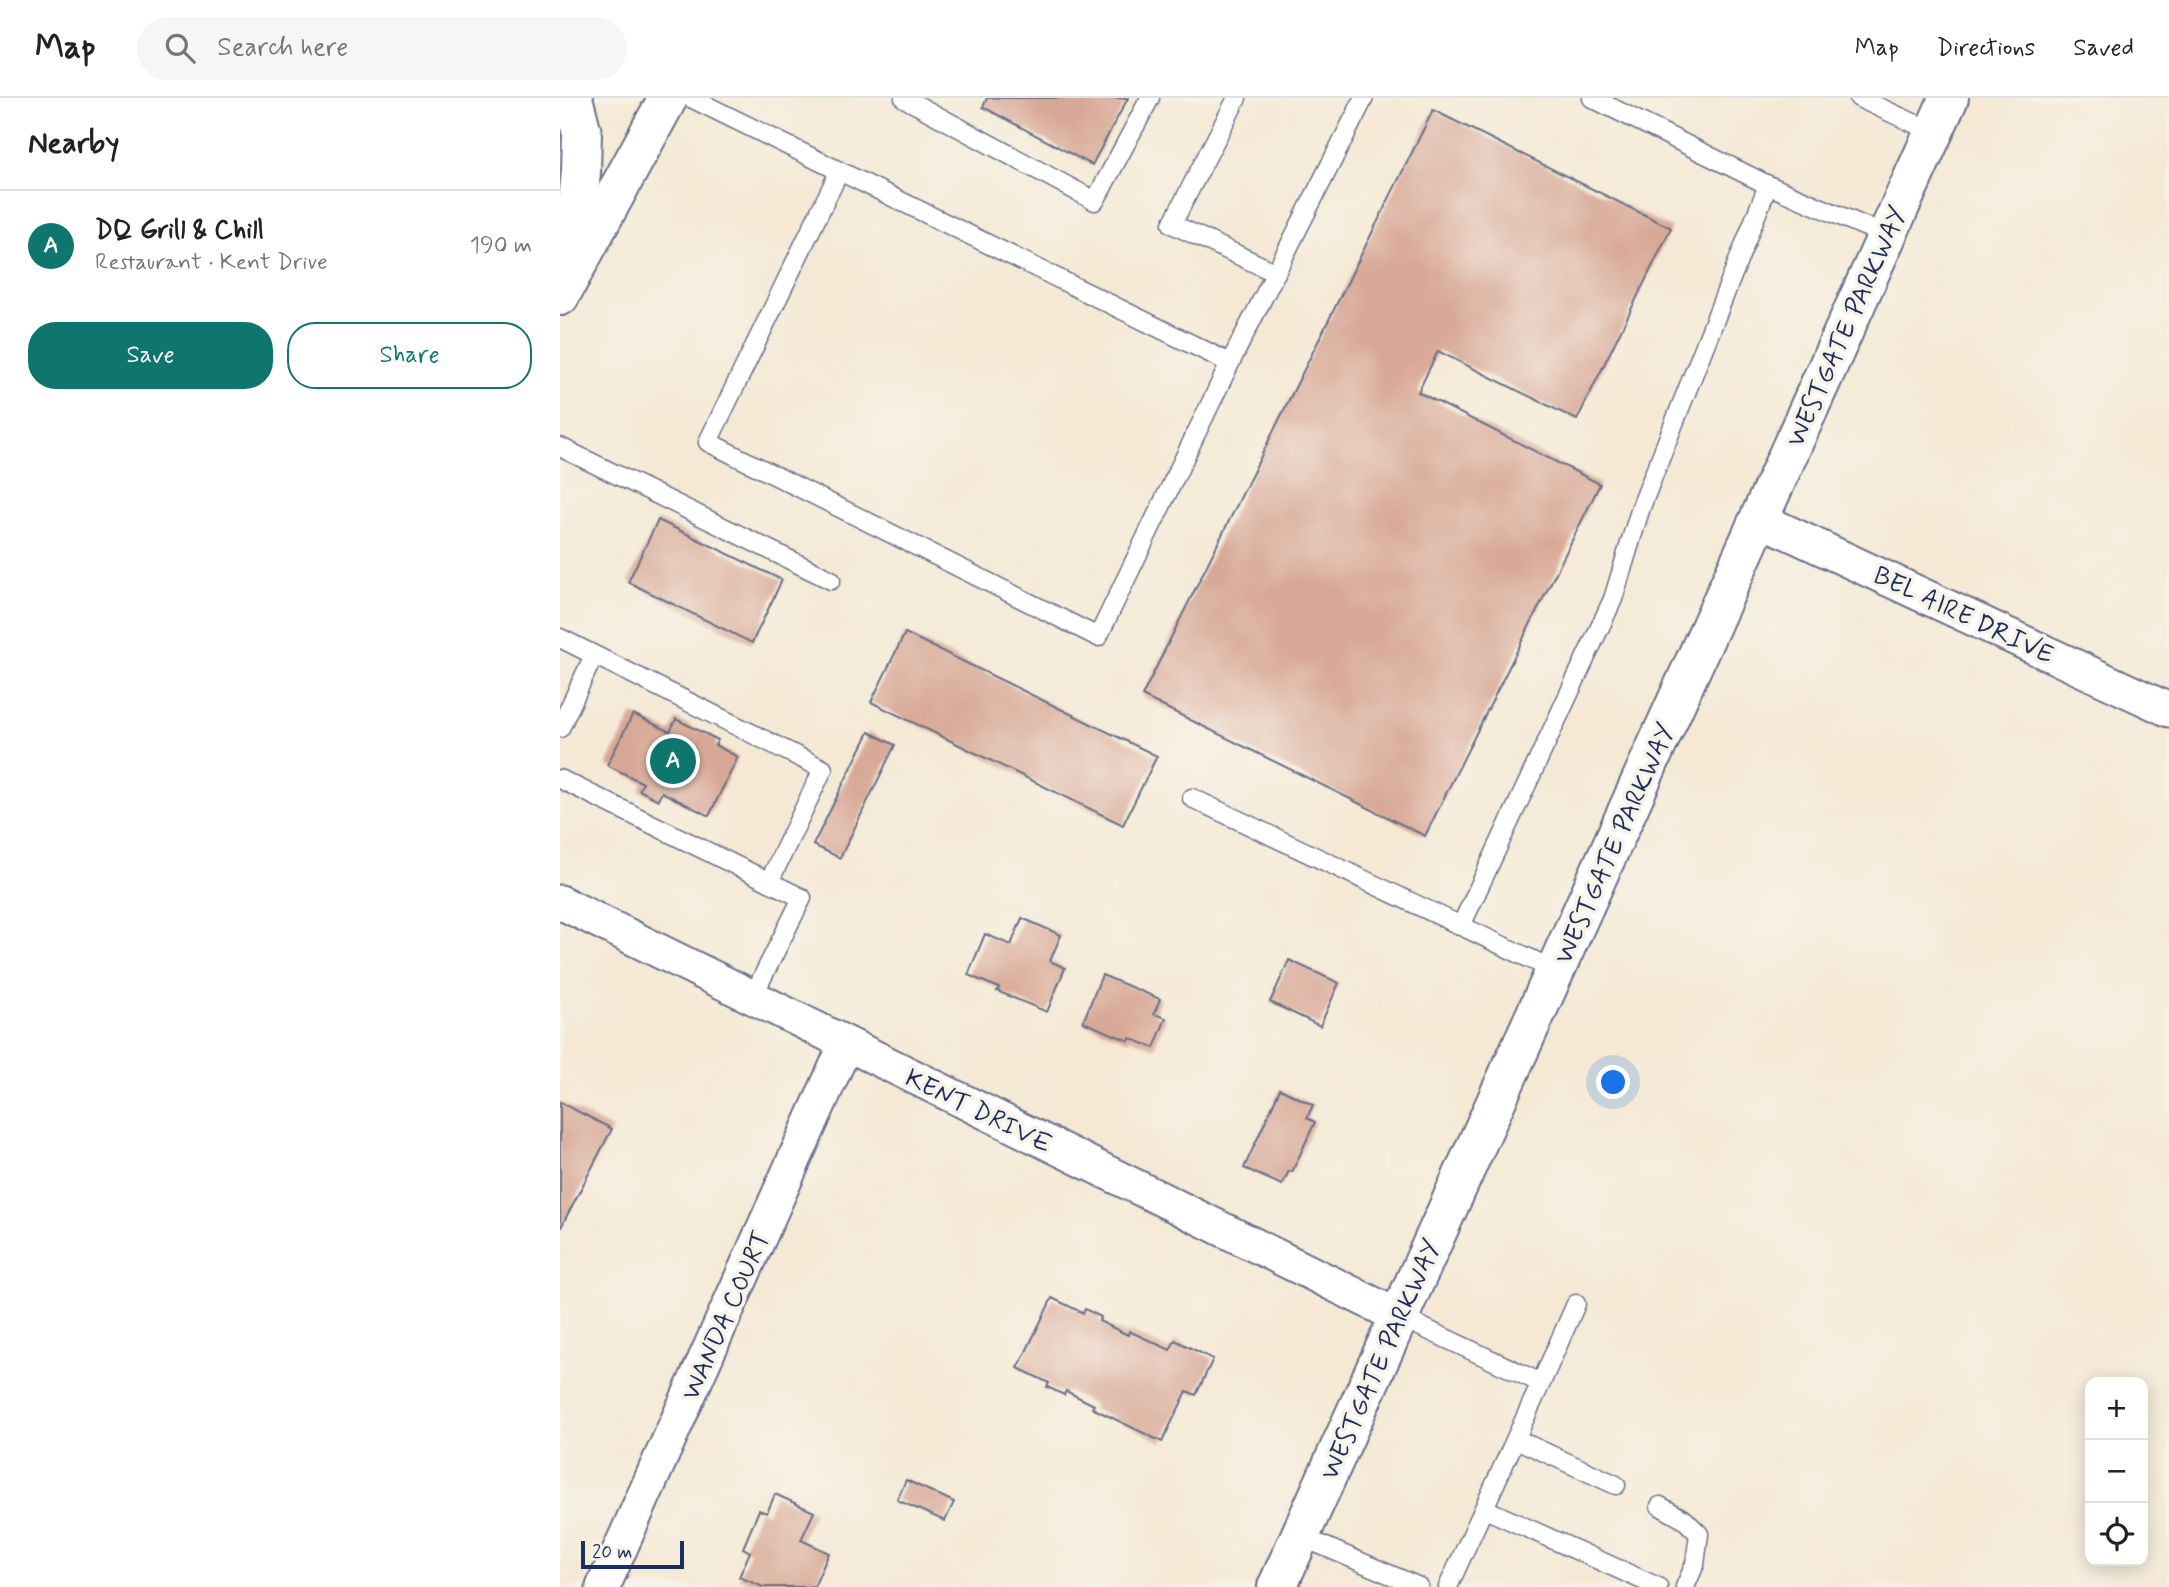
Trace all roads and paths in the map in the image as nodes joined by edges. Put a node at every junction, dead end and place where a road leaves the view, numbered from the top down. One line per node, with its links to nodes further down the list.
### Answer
1 (573, 98): 16 (main road)
2 (668, 98): 16 (main road)
3 (691, 98): 12 (lane)
4 (1150, 98): 10 (lane)
5 (1237, 98): 15 (lane)
6 (1364, 98): 15 (lane)
7 (1592, 98): 13 (lane)
8 (1859, 98): 11 (lane)
9 (1949, 98): 11 (main road, WESTGATE PARKWAY)
10 (914, 101)
11 (1933, 132): 14 (main road, WESTGATE PARKWAY)
12 (839, 172): 17 (lane); 17 (lane)
13 (1768, 185): 14 (lane); 29 (lane)
14 (1887, 236): 19 (main road, WESTGATE PARKWAY)
15 (1276, 273): 17 (lane)
16 (565, 287)
17 (1230, 363)
18 (560, 447): 20 (lane)
19 (1759, 519): 23 (street, BEL AIRE DRIVE); 30 (main road, WESTGATE PARKWAY)
20 (831, 580)
21 (560, 638): 22 (lane)
22 (594, 655): 24 (lane); 27 (lane)
23 (2169, 710)
24 (560, 729)
25 (560, 779): 27 (lane)
26 (1192, 798): 29 (lane)
27 (769, 882): 31 (lane)
28 (560, 902): 31 (street, KENT DRIVE)
29 (1461, 926): 30 (lane)
30 (1556, 971): 34 (main road, WESTGATE PARKWAY)
31 (752, 998): 32 (street, KENT DRIVE)
32 (846, 1044): 34 (street, KENT DRIVE); 41 (street, WANDA COURT)
33 (1576, 1304): 35 (lane)
34 (1398, 1316): 35 (lane); 40 (main road, WESTGATE PARKWAY)
35 (1541, 1383): 36 (lane)
36 (1516, 1439): 37 (lane); 39 (lane)
37 (1616, 1485)
38 (1660, 1506): 46 (lane)
39 (1485, 1509): 44 (lane); 45 (lane)
40 (1300, 1536): 42 (main road, WESTGATE PARKWAY); 43 (lane)
41 (604, 1587)
42 (1277, 1587)
43 (1419, 1587)
44 (1448, 1587)
45 (1658, 1587)
46 (1685, 1587)

